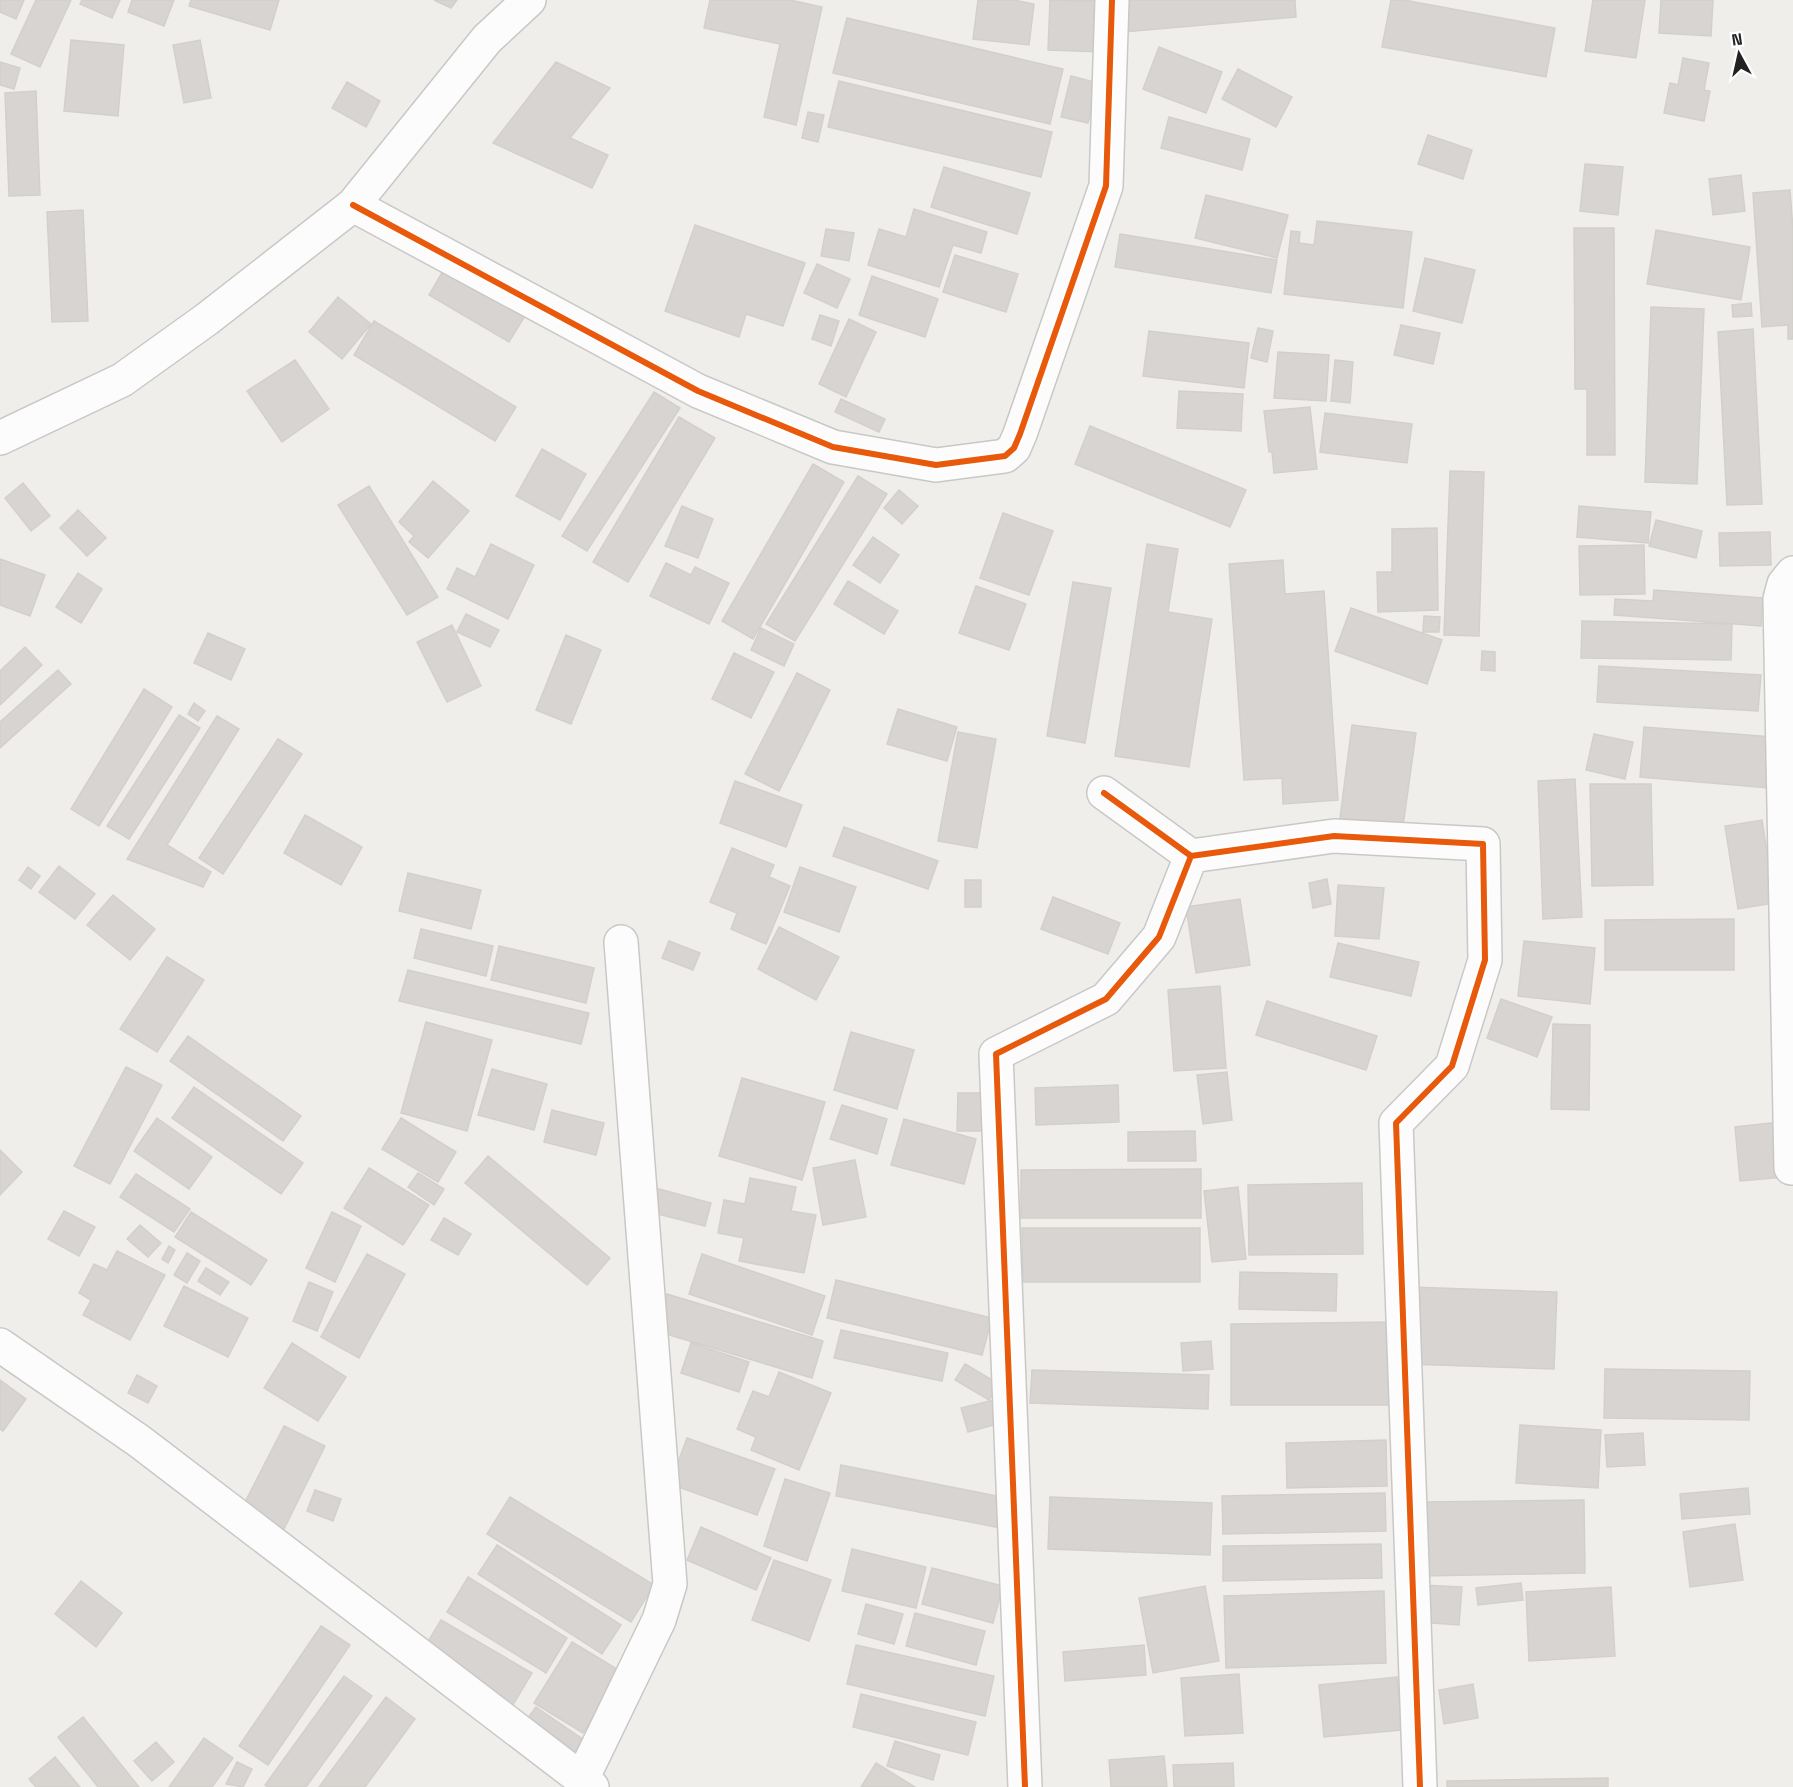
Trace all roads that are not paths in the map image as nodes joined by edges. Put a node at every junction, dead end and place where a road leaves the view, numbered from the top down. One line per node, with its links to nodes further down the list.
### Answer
1 (529, 0): 3 (street)
2 (1112, 0): 3 (street)
3 (353, 205): 4 (street)
4 (0, 438)
5 (1793, 573): 9 (street)
6 (1104, 793): 7 (street)
7 (1191, 856): 12 (street); 13 (street)
8 (621, 942): 11 (street)
9 (1791, 1168)
10 (0, 1345): 11 (street)
11 (587, 1783)
12 (1025, 1787)
13 (1420, 1787)

